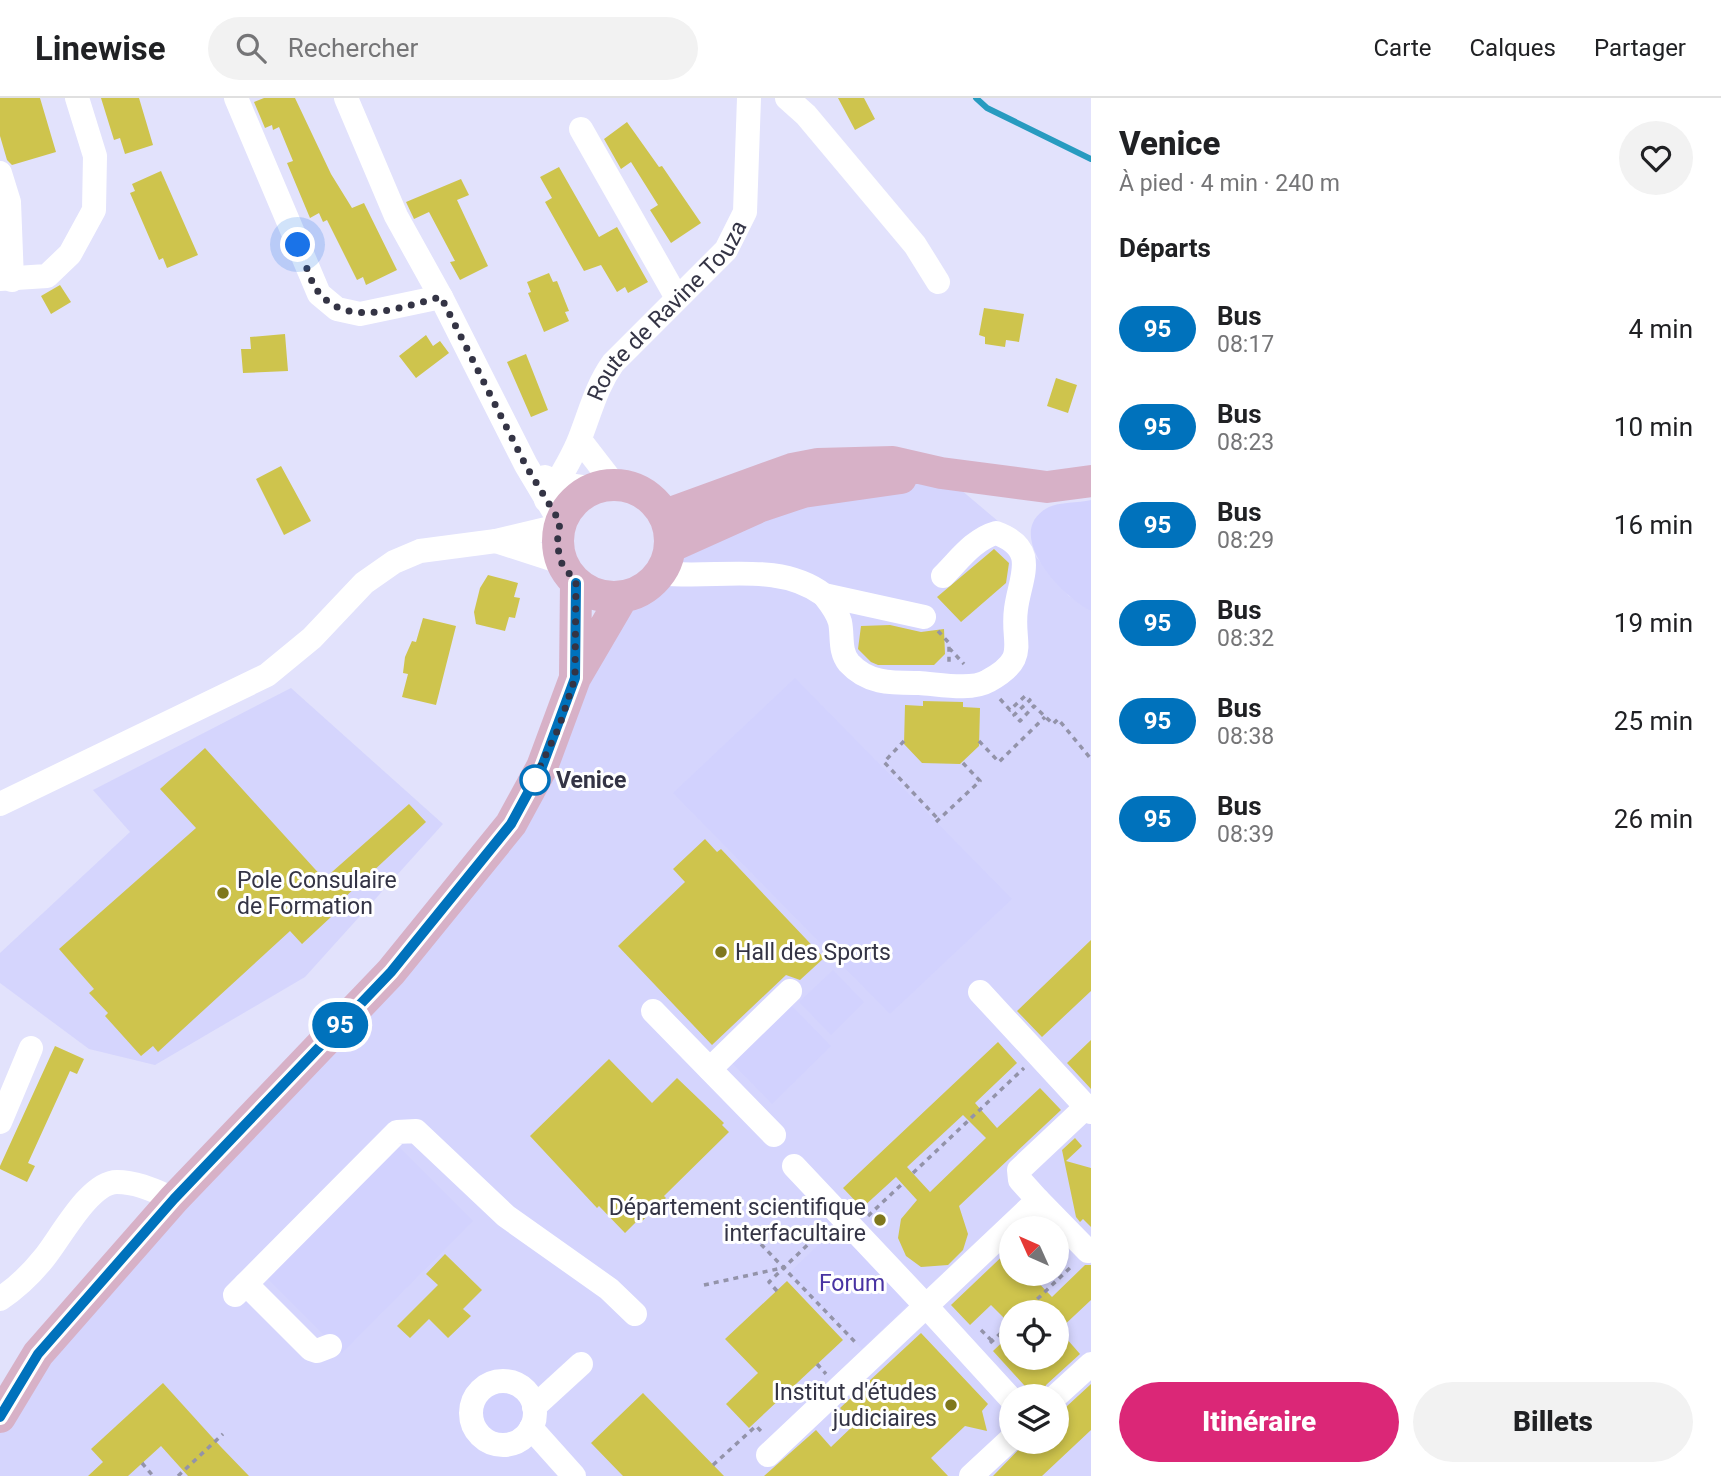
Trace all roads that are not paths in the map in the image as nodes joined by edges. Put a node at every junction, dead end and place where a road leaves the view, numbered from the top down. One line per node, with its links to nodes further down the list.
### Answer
1 (77, 98): 8 (street)
2 (236, 98): 10 (street)
3 (346, 98): 10 (street)
4 (749, 98): 11 (street, Route de Ravine Touza)
5 (787, 98): 9 (street)
6 (581, 129): 11 (street)
7 (0, 173): 8 (street)
8 (6, 279)
9 (937, 282)
10 (441, 297): 16 (street)
11 (677, 298): 12 (street, Route de Ravine Touza)
12 (580, 440): 15 (street); 16 (street, Route de Ravine Touza)
13 (941, 473): 14 (main road); 17 (main road); 19 (main road)
14 (1091, 481)
15 (602, 486): 16 (main road); 17 (main road)
16 (555, 508): 18 (street); 20 (main road)
17 (665, 515): 19 (main road)
18 (496, 541): 20 (street); 26 (street)
19 (665, 560): 22 (street); 23 (main road)
20 (568, 572): 23 (main road); 25 (main road)
21 (943, 576): 22 (street)
22 (824, 595): 24 (street)
23 (623, 596): 25 (main road)
24 (925, 617)
25 (575, 678): 36 (main road)
26 (0, 804)
27 (790, 991): 31 (street)
28 (980, 992): 32 (street)
29 (653, 1011): 31 (street)
30 (32, 1048): 33 (street)
31 (710, 1069): 34 (street)
32 (1089, 1109): 37 (street)
33 (0, 1122)
34 (774, 1135)
35 (794, 1166): 40 (street)
36 (174, 1199): 39 (street); 46 (main road)
37 (1038, 1200): 38 (street); 40 (street)
38 (1088, 1251)
39 (0, 1299)
40 (926, 1306): 45 (street); 47 (street)
41 (635, 1314): 42 (street)
42 (330, 1346)
43 (1091, 1364): 44 (street)
44 (1069, 1384)
45 (999, 1386)
46 (0, 1417)
47 (766, 1445)
48 (999, 1450): 51 (street)
49 (553, 1476): 50 (street)
50 (573, 1476)
51 (971, 1476)

